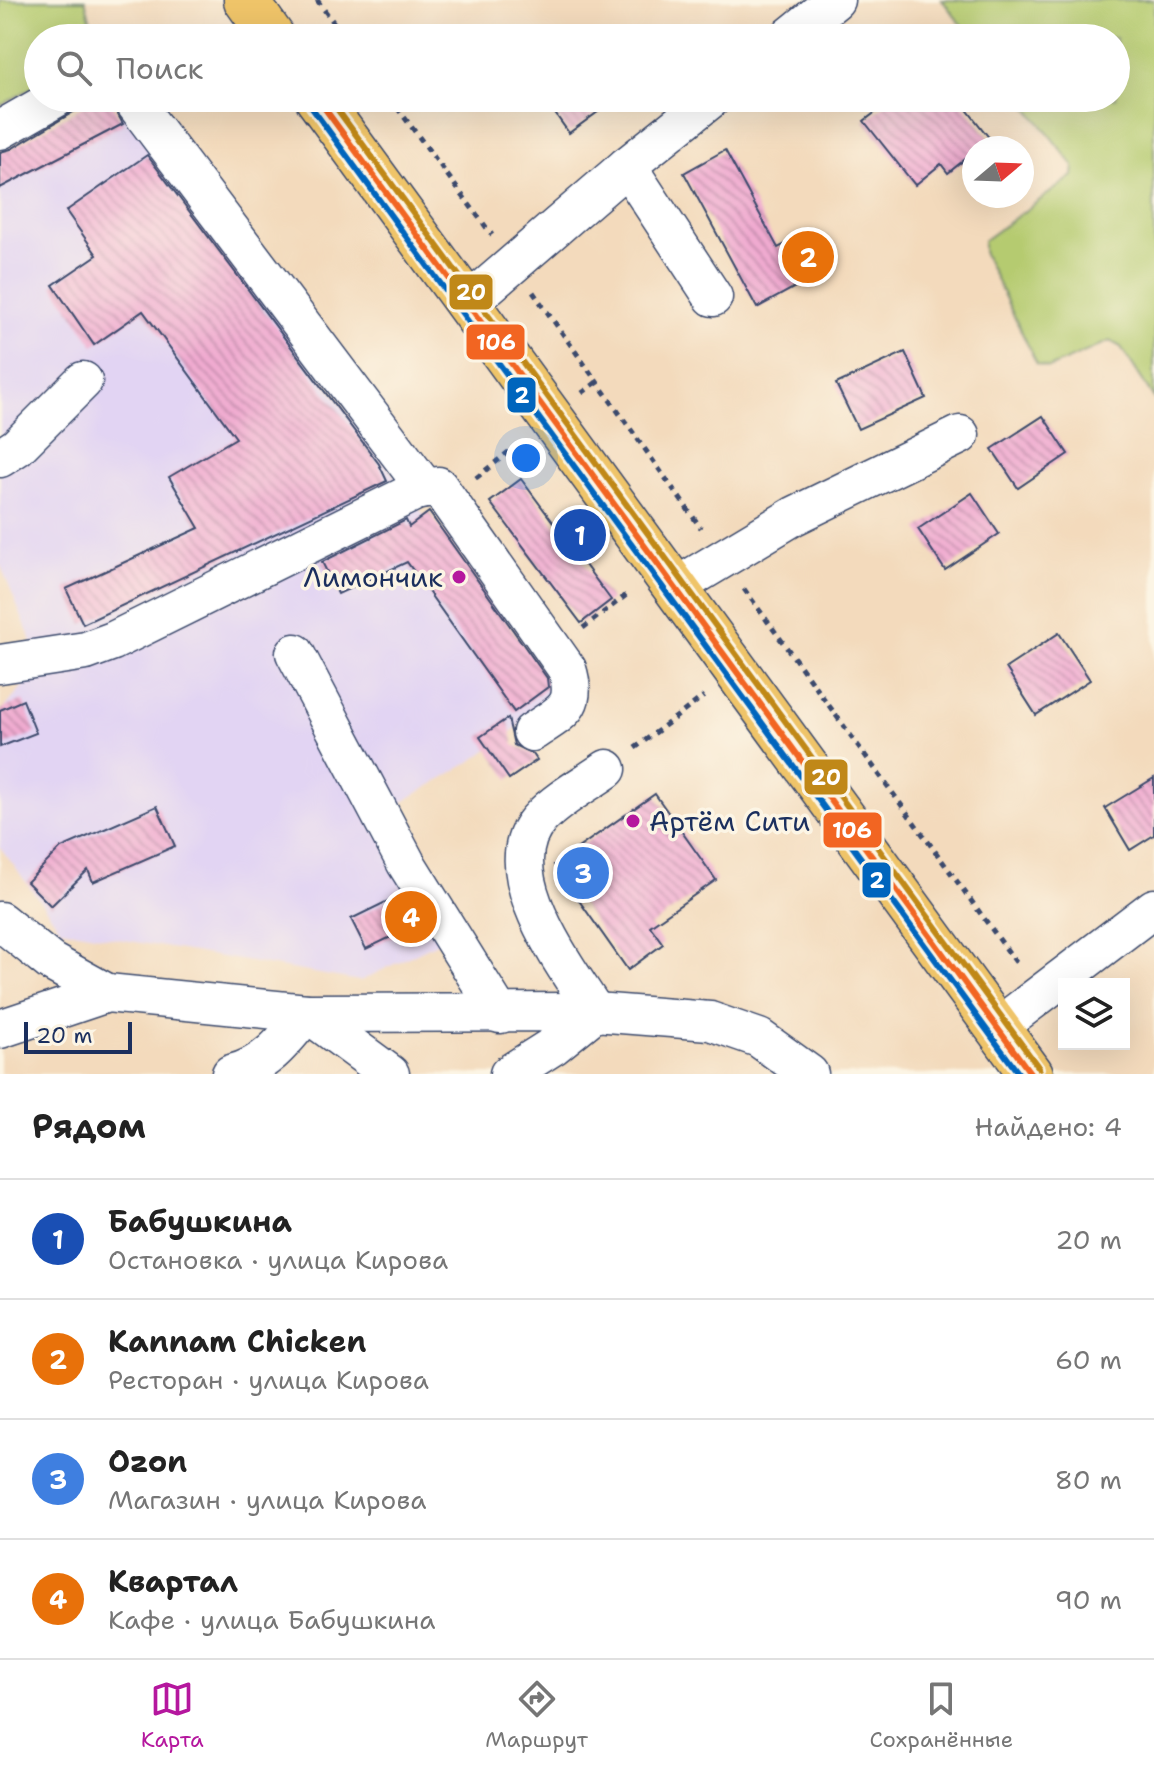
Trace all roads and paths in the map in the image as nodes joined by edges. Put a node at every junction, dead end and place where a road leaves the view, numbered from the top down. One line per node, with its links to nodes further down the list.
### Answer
1 (317, 0): 3 (path)
2 (835, 0): 4 (street)
3 (335, 24)
4 (805, 24)
5 (32, 112): 9 (street)
6 (142, 112): 16 (street)
7 (327, 112): 12 (main road)
8 (694, 112): 10 (street)
9 (0, 130)
10 (627, 166): 11 (street); 12 (street)
11 (713, 297)
12 (467, 304): 17 (main road)
13 (83, 381): 15 (street)
14 (960, 435): 17 (street)
15 (0, 458)
16 (426, 489): 19 (street); 21 (street)
17 (674, 588): 32 (main road)
18 (630, 592): 19 (path)
19 (554, 650): 23 (street)
20 (295, 653): 30 (street)
21 (0, 664)
22 (704, 696): 24 (path)
23 (532, 732)
24 (607, 769): 28 (street)
25 (1154, 908): 32 (street)
26 (0, 921): 27 (street)
27 (107, 993): 29 (street); 31 (street)
28 (595, 1012): 30 (street); 33 (street); 37 (street)
29 (307, 1013): 30 (street); 34 (street); 35 (street)
30 (500, 1014)
31 (0, 1029)
32 (995, 1029): 38 (main road)
33 (553, 1060): 36 (street)
34 (231, 1074)
35 (390, 1074)
36 (509, 1074)
37 (809, 1074)
38 (1031, 1074)

